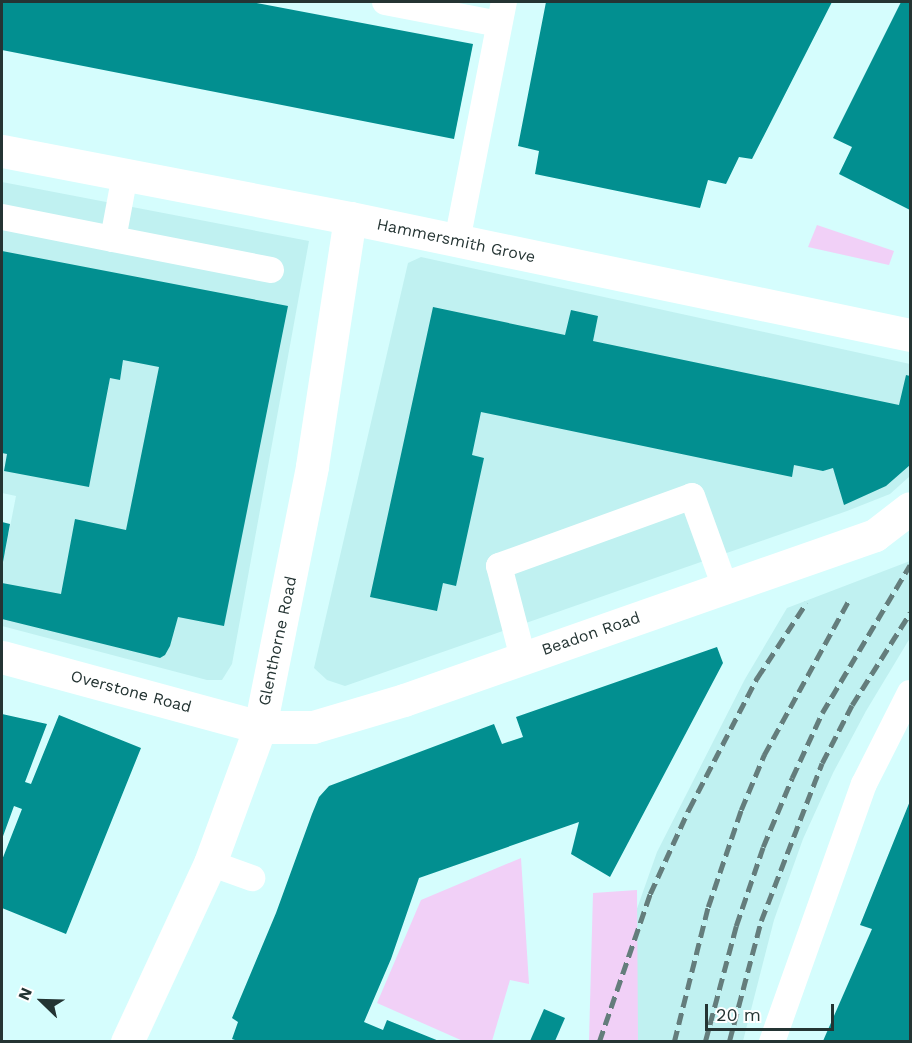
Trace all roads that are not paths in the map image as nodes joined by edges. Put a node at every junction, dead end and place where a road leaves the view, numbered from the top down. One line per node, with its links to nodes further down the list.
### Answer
1 (385, 2): 2 (lane)
2 (502, 13): 8 (lane)
3 (2, 150): 4 (street, Hammersmith Grove)
4 (125, 175): 6 (street, Hammersmith Grove); 7 (lane)
5 (2, 217): 7 (lane)
6 (350, 218): 8 (street, Hammersmith Grove); 16 (street, Glenthorne Road)
7 (113, 238): 9 (lane)
8 (457, 241): 10 (street, Hammersmith Grove)
9 (271, 270)
10 (910, 335)
11 (910, 508): 12 (street, Beadon Road)
12 (725, 587): 14 (street, Beadon Road); 14 (lane)
13 (2, 657): 16 (street, Overstone Road)
14 (524, 658): 16 (street, Beadon Road)
15 (910, 693): 20 (lane)
16 (260, 727): 17 (street, Glenthorne Road)
17 (210, 863): 18 (lane); 19 (street, Glenthorne Road)
18 (252, 878)
19 (128, 1041)
20 (772, 1041)

